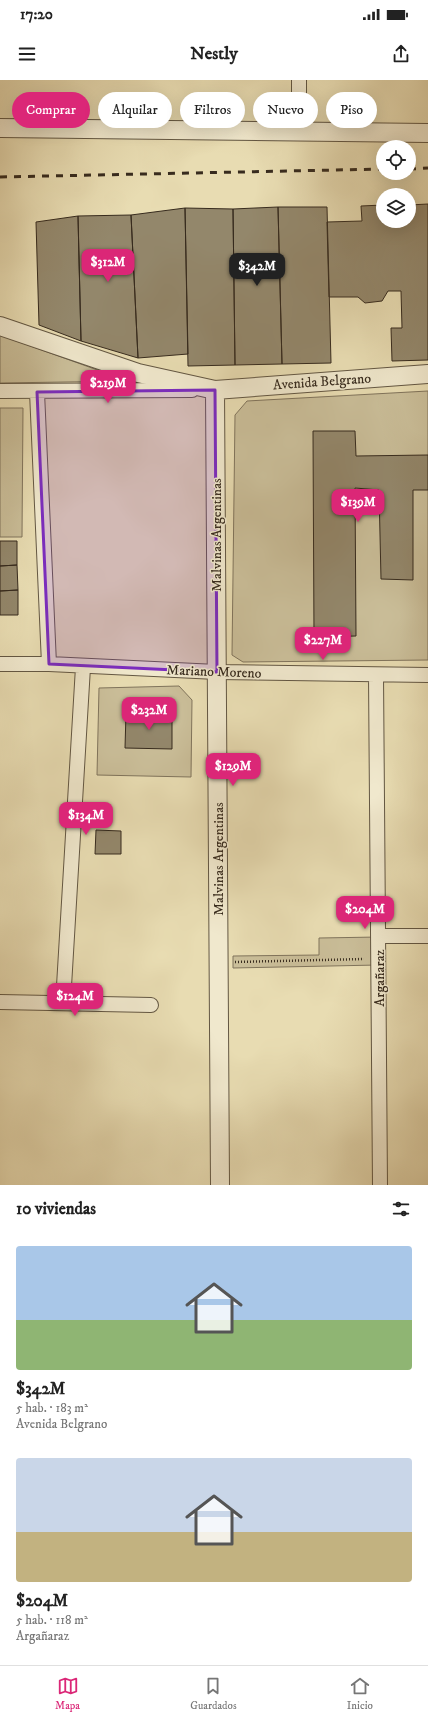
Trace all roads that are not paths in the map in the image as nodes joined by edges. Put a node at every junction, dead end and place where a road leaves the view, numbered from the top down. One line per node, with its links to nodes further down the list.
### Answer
1 (299, 80): 3 (street)
2 (0, 128): 3 (street)
3 (299, 132): 4 (street)
4 (428, 133)
5 (0, 326): 7 (street, Avenida Belgrano)
6 (428, 374): 7 (street, Avenida Belgrano)
7 (215, 390): 9 (street); 13 (street, Malvinas Argentinas)
8 (0, 391): 9 (street)
9 (36, 392): 11 (street)
10 (0, 664): 11 (street, Mariano Moreno)
11 (49, 664): 12 (street, Mariano Moreno)
12 (83, 667): 13 (street, Mariano Moreno); 19 (street)
13 (217, 672): 14 (street, Mariano Moreno); 21 (street, Malvinas Argentinas)
14 (376, 675): 15 (street, Mariano Moreno); 16 (street, Argañaraz)
15 (428, 675)
16 (378, 936): 17 (street); 22 (street, Argañaraz)
17 (428, 936)
18 (0, 1002): 19 (street)
19 (63, 1003): 20 (street)
20 (151, 1005)
21 (220, 1185)
22 (380, 1185)

